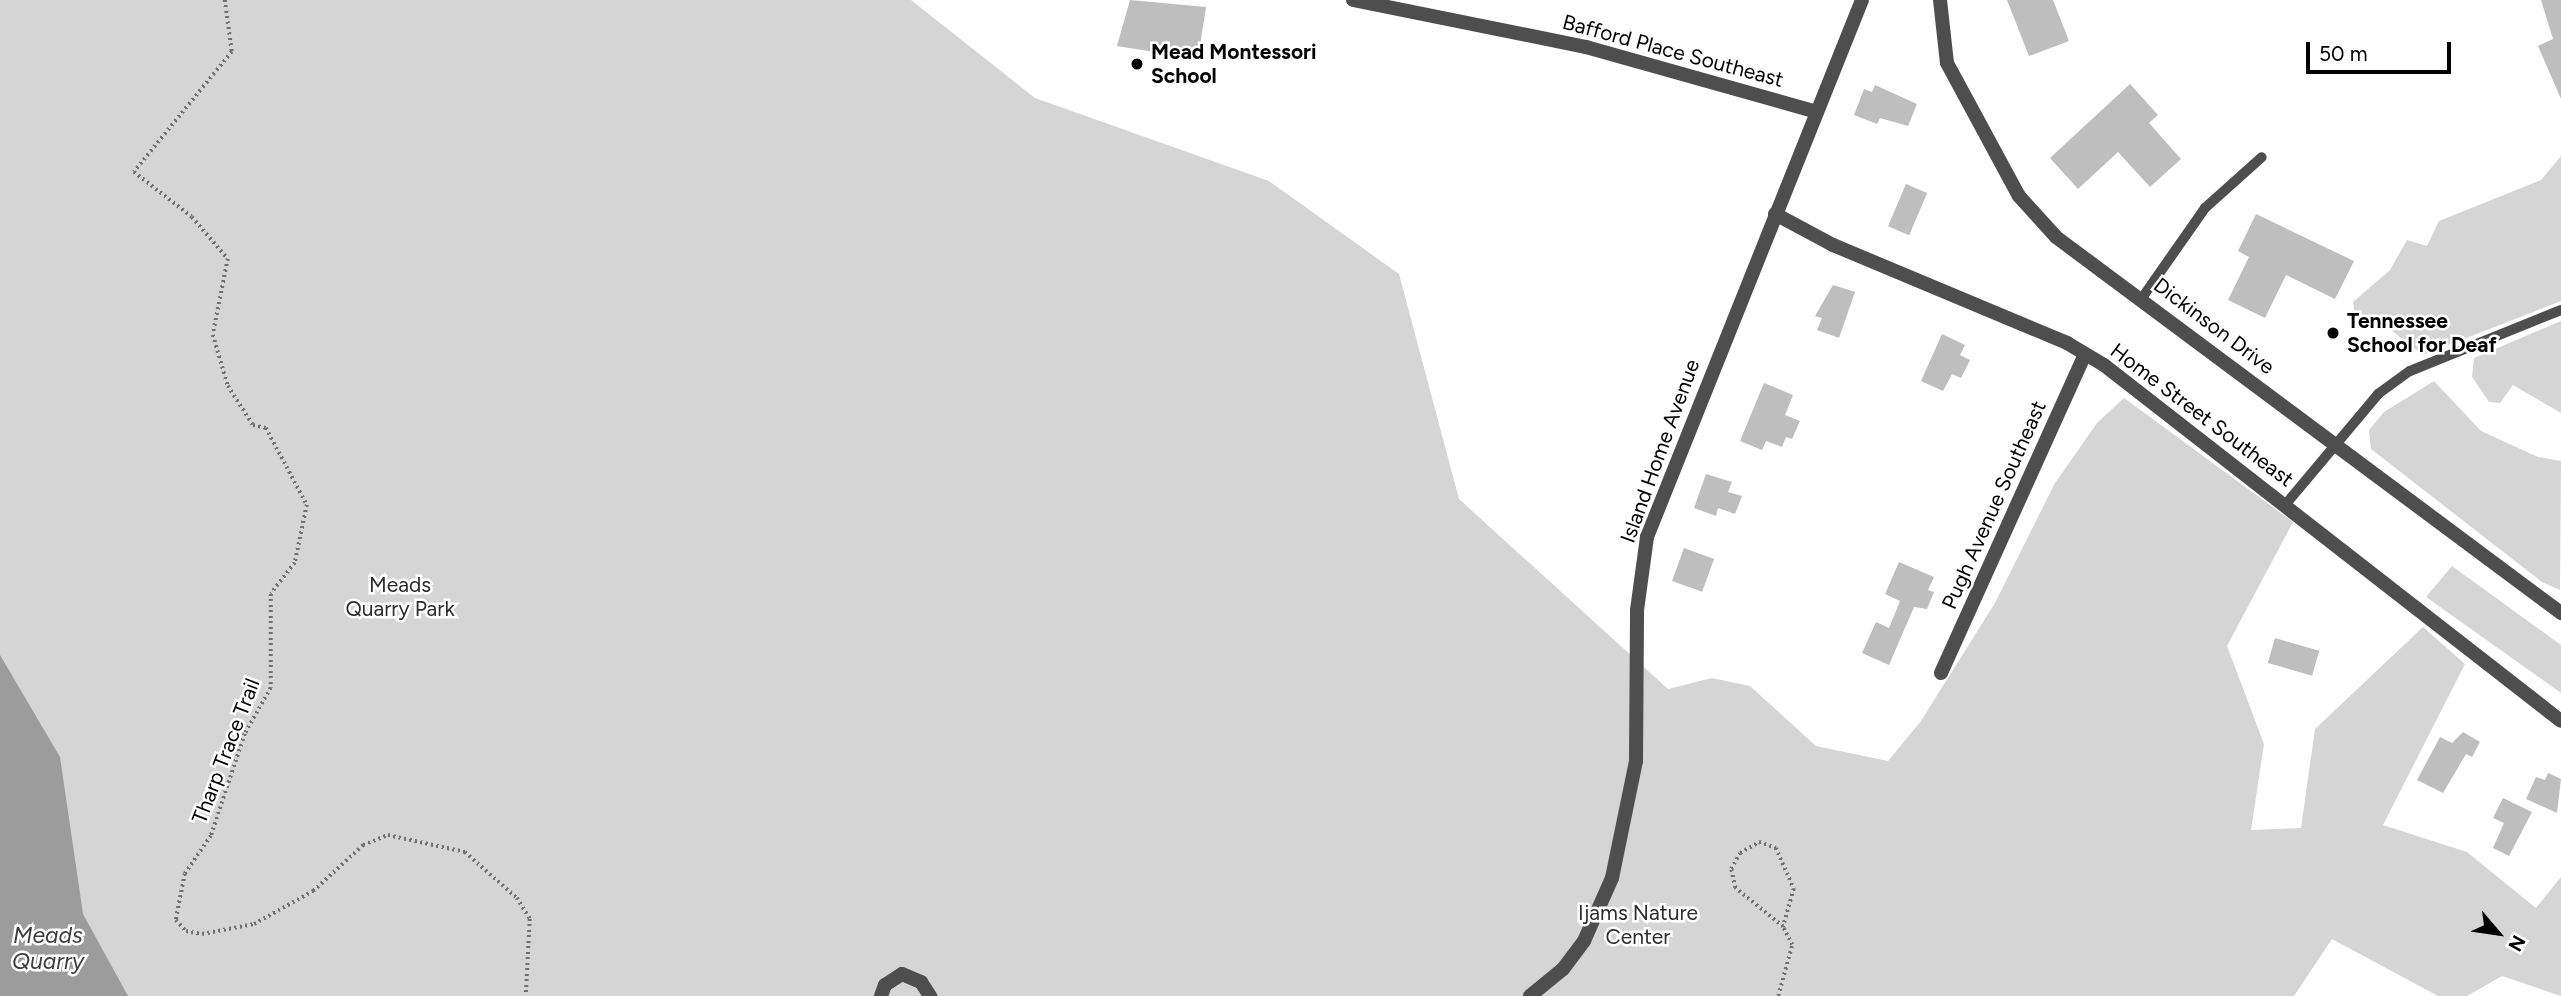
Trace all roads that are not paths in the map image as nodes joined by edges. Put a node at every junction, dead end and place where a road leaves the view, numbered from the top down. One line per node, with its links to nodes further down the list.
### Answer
1 (1353, 0): 4 (street, Bafford Place Southeast)
2 (1863, 0): 4 (street, Island Home Avenue)
3 (1940, 0): 7 (street, Dickinson Drive)
4 (1817, 112): 6 (street, Island Home Avenue)
5 (2262, 157): 7 (lane)
6 (1775, 214): 9 (street, Home Street Southeast); 17 (street, Island Home Avenue)
7 (2142, 298): 10 (street, Dickinson Drive)
8 (2561, 310): 10 (lane)
9 (2085, 354): 11 (street, Home Street Southeast); 13 (street, Pugh Avenue Southeast)
10 (2334, 442): 11 (lane); 12 (street, Dickinson Drive)
11 (2285, 505): 14 (street, Home Street Southeast)
12 (2561, 613)
13 (1941, 673)
14 (2561, 721)
15 (881, 996): 16 (street)
16 (930, 996)
17 (1530, 996)

